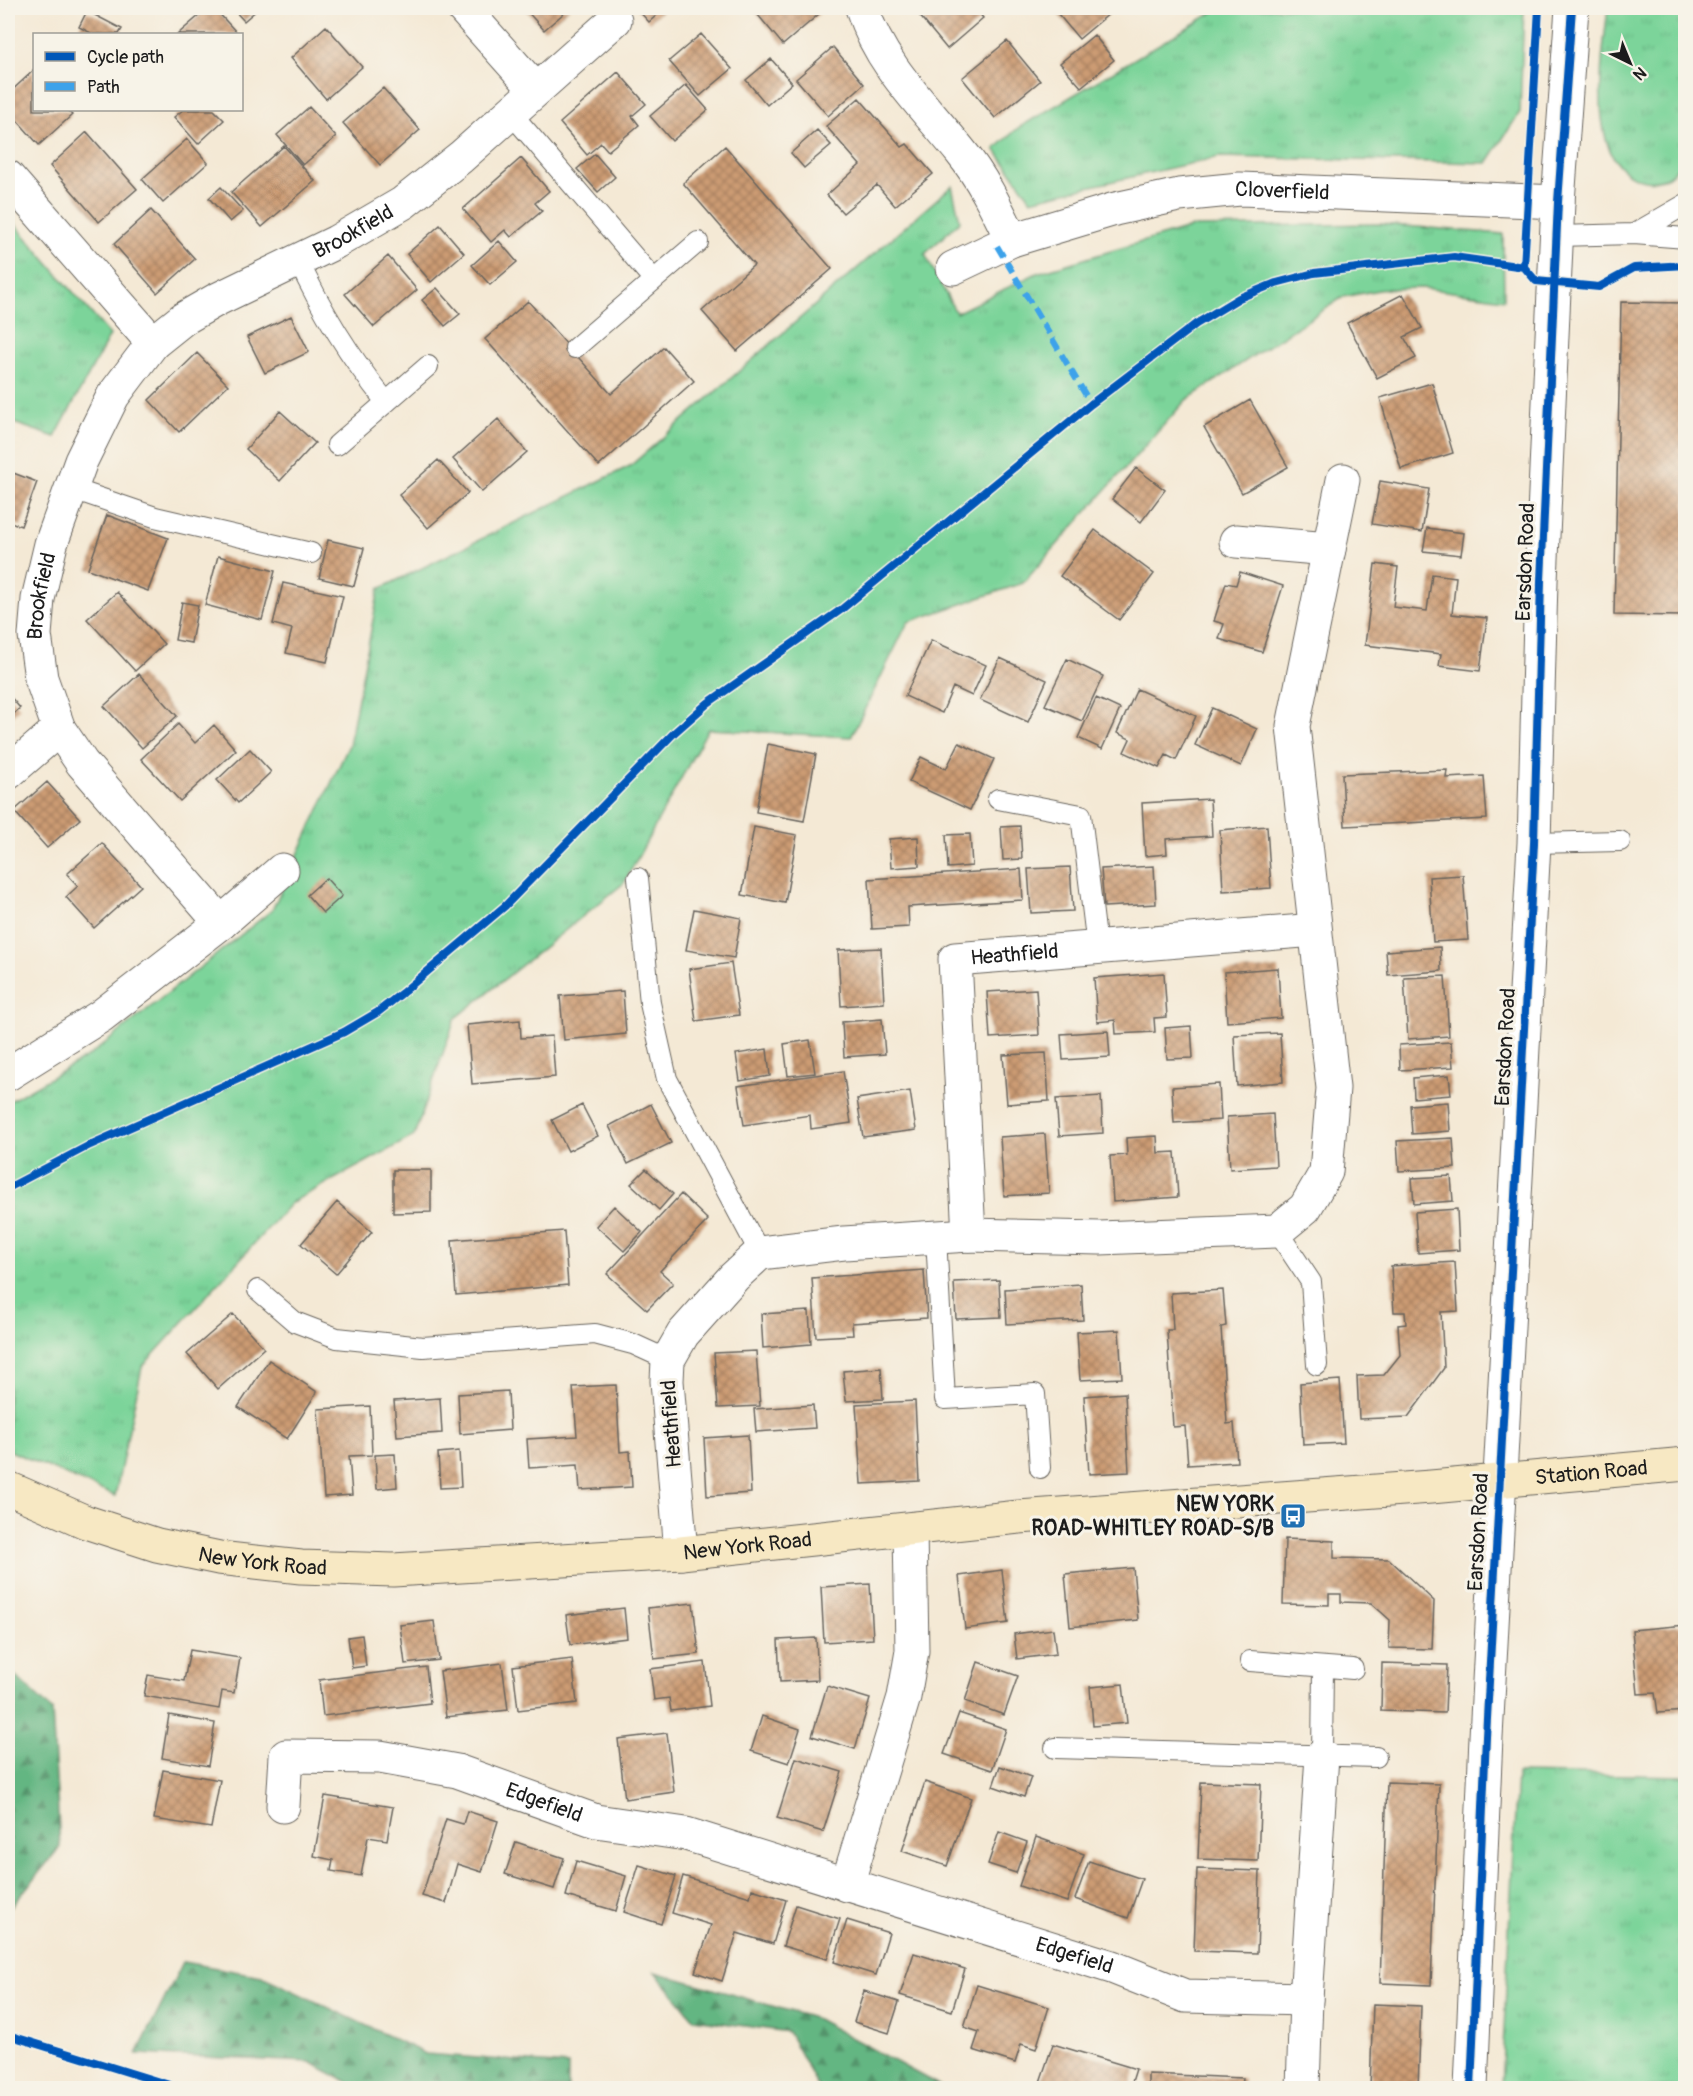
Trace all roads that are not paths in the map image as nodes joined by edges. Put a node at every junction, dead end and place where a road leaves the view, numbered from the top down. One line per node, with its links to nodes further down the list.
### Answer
1 (463, 8): 5 (street)
2 (862, 8): 13 (street)
3 (1572, 8): 8 (street, Earsdon Road)
4 (615, 20): 5 (street, Brookfield)
5 (535, 89): 6 (street, Brookfield)
6 (510, 112): 15 (street, Brookfield); 17 (lane)
7 (8, 177): 18 (street)
8 (1558, 202): 11 (street, Earsdon Road); 13 (street, Cloverfield)
9 (1686, 204): 10 (lane)
10 (1634, 234): 11 (lane); 12 (lane)
11 (1557, 236): 32 (street, Earsdon Road)
12 (1686, 238)
13 (1012, 240): 16 (street, Cloverfield)
14 (698, 242): 17 (lane)
15 (298, 260): 18 (street, Brookfield); 21 (lane)
16 (953, 268)
17 (654, 280): 19 (lane)
18 (153, 343): 24 (street, Brookfield)
19 (575, 348)
20 (428, 366): 21 (lane)
21 (386, 402): 22 (lane)
22 (337, 445)
23 (1343, 480): 26 (street)
24 (70, 488): 27 (lane); 28 (street, Brookfield)
25 (1236, 541): 26 (street)
26 (1329, 549): 36 (street)
27 (311, 553)
28 (59, 729): 29 (street); 35 (street, Brookfield)
29 (8, 773)
30 (998, 799): 37 (lane)
31 (1620, 841): 32 (lane)
32 (1534, 843): 48 (street, Earsdon Road)
33 (282, 870): 35 (street)
34 (638, 878): 42 (lane)
35 (221, 923): 38 (street)
36 (1315, 930): 37 (street, Heathfield); 39 (street)
37 (1097, 947): 40 (street, Heathfield)
38 (8, 1074)
39 (1277, 1231): 40 (street); 45 (lane)
40 (969, 1235): 41 (street)
41 (936, 1237): 42 (street); 47 (lane)
42 (760, 1253): 44 (street, Heathfield)
43 (258, 1290): 44 (lane)
44 (668, 1359): 51 (street, Heathfield)
45 (1317, 1365)
46 (1686, 1464): 48 (main road, Station Road)
47 (1040, 1468)
48 (1499, 1480): 50 (main road, New York Road); 62 (street, Earsdon Road)
49 (8, 1488): 51 (main road, New York Road)
50 (910, 1529): 51 (main road, New York Road); 59 (street)
51 (681, 1552)
52 (1250, 1661): 53 (lane)
53 (1323, 1667): 54 (lane); 56 (lane)
54 (1353, 1669)
55 (1055, 1748): 56 (lane)
56 (1322, 1756): 57 (lane); 60 (street)
57 (1376, 1757)
58 (283, 1806): 59 (street, Edgefield)
59 (847, 1886): 60 (street, Edgefield)
60 (1306, 1999): 61 (street)
61 (1303, 2088)
62 (1471, 2088)

